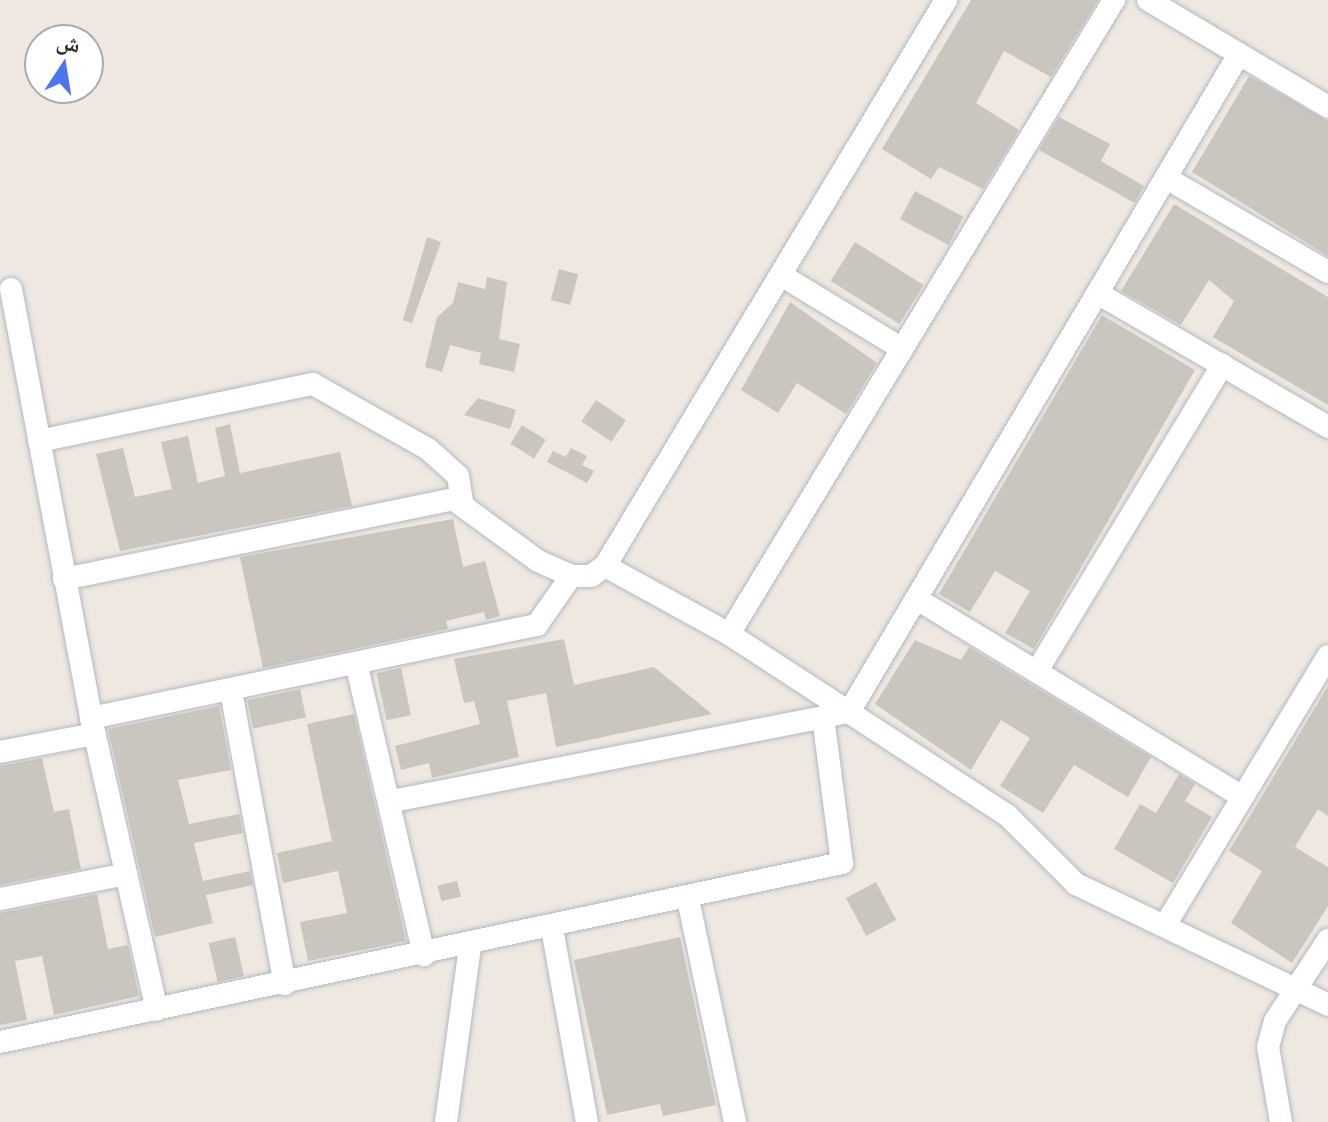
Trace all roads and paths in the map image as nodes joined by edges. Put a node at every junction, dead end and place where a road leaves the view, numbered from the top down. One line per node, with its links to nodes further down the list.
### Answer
1 (946, 0): 8 (street)
2 (1114, 0): 11 (street)
3 (1148, 0): 4 (street)
4 (1239, 54): 5 (street); 6 (street)
5 (1328, 107)
6 (1168, 179): 7 (street); 10 (street)
7 (1328, 272)
8 (781, 275): 11 (street); 16 (street)
9 (11, 289): 14 (street)
10 (1099, 294): 12 (street); 19 (street)
11 (902, 349): 20 (street)
12 (1222, 365): 13 (street); 23 (street)
13 (1328, 427)
14 (39, 441): 15 (street); 18 (street)
15 (462, 501): 17 (street); 18 (street)
16 (605, 566): 17 (street); 20 (street)
17 (571, 576): 22 (street)
18 (64, 579): 27 (street)
19 (917, 599): 23 (street); 25 (street)
20 (729, 634): 25 (street)
21 (1328, 656): 29 (street)
22 (357, 667): 24 (street); 30 (street)
23 (1037, 671): 29 (street)
24 (231, 691): 27 (street); 39 (street)
25 (849, 712): 26 (street); 34 (street)
26 (823, 717): 30 (street); 33 (street)
27 (92, 726): 28 (street); 31 (street)
28 (0, 752)
29 (1243, 797): 34 (street)
30 (392, 801): 38 (street)
31 (126, 874): 32 (street); 42 (street)
32 (0, 899)
33 (688, 899): 35 (street); 46 (street)
34 (1167, 922): 40 (street)
35 (552, 928): 37 (street); 45 (street)
36 (1328, 940): 40 (street)
37 (470, 946): 38 (street); 44 (street)
38 (424, 955): 39 (street)
39 (285, 984): 42 (street)
40 (1299, 988): 41 (street); 47 (street)
41 (1328, 1005)
42 (157, 1010): 43 (street)
43 (0, 1042)
44 (446, 1122)
45 (587, 1122)
46 (735, 1122)
47 (1281, 1122)

